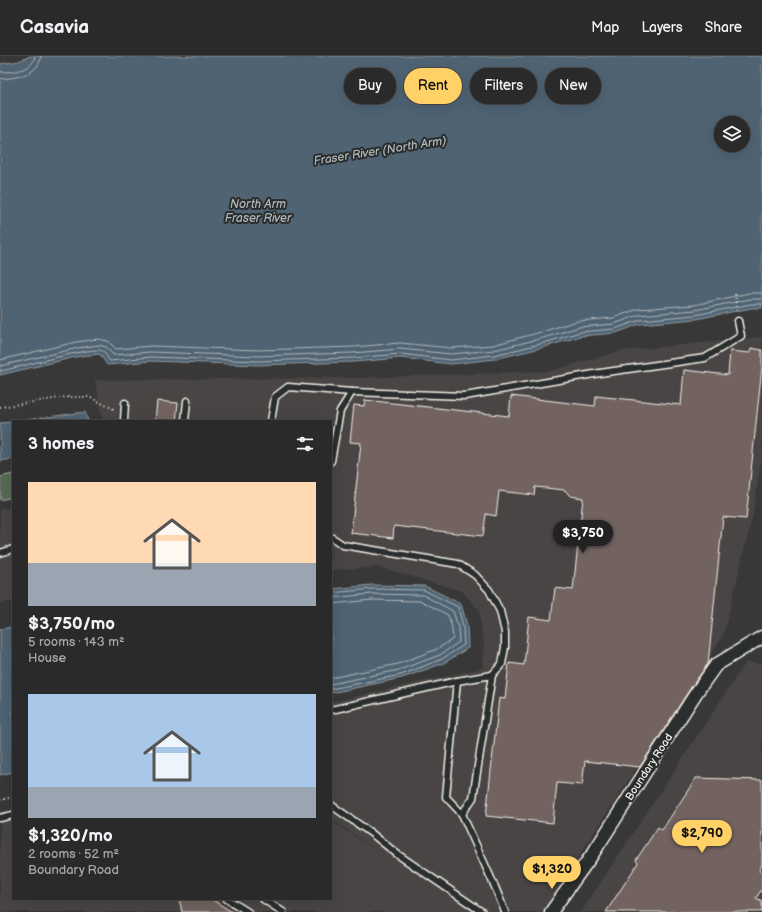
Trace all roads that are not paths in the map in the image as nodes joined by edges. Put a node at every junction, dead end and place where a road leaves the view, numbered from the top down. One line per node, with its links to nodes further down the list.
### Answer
1 (738, 320): 2 (lane)
2 (352, 392): 7 (lane); 8 (lane)
3 (187, 401): 6 (lane)
4 (125, 403): 5 (lane)
5 (124, 420)
6 (185, 420)
7 (271, 420)
8 (332, 453)
9 (332, 538): 13 (lane)
10 (12, 549): 11 (lane)
11 (0, 553)
12 (762, 637): 26 (street, Boundary Road)
13 (492, 675): 14 (lane); 17 (lane)
14 (457, 681): 15 (lane); 17 (lane)
15 (332, 710)
16 (332, 806): 24 (lane)
17 (462, 814): 25 (lane)
18 (12, 815): 19 (lane)
19 (0, 818)
20 (229, 900): 22 (lane)
21 (265, 900): 23 (lane)
22 (248, 912)
23 (283, 912)
24 (482, 912)
25 (505, 912)
26 (551, 912)

